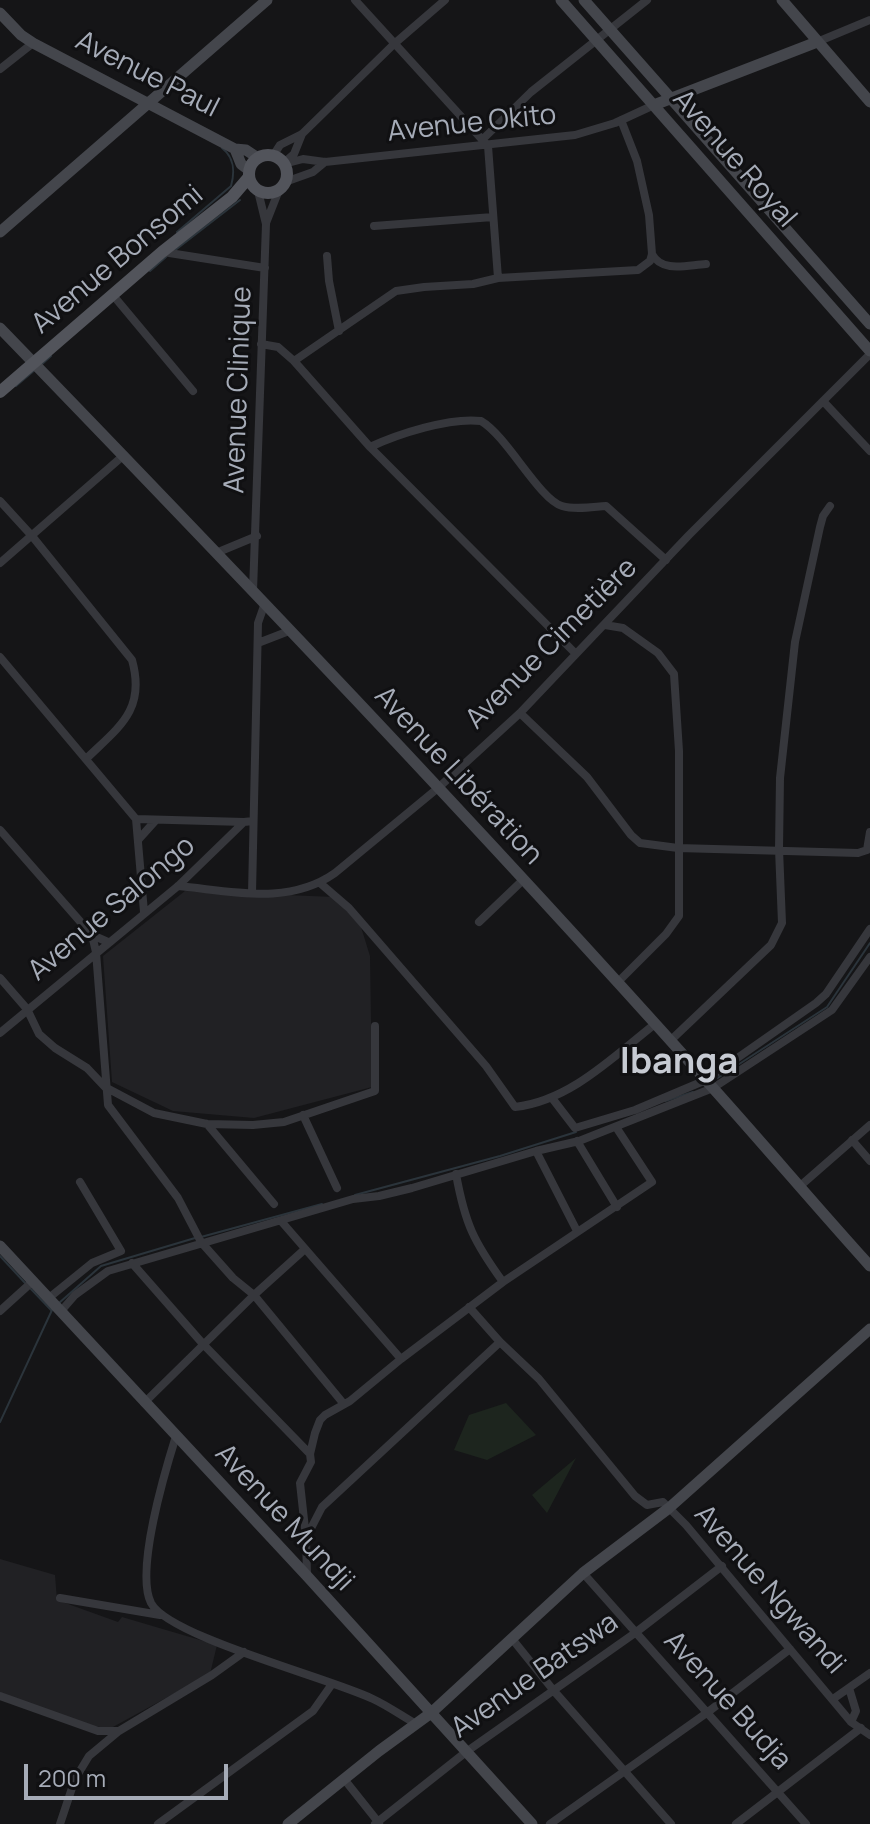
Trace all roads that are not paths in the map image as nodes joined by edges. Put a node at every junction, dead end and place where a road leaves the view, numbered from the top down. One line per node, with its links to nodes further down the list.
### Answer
1 (267, 0): 18 (street)
2 (355, 0): 14 (street)
3 (445, 0): 14 (street)
4 (561, 0): 11 (street, Avenue Royal)
5 (584, 0): 10 (street, Avenue Royal)
6 (647, 0): 10 (street)
7 (782, 0): 12 (street)
8 (0, 13): 13 (street, Avenue Paul)
9 (870, 20): 12 (street)
10 (611, 29): 11 (street); 16 (street, Avenue Royal)
11 (597, 41): 19 (street, Avenue Royal); 22 (street)
12 (817, 42): 16 (street); 17 (street)
13 (33, 43): 15 (street); 18 (street, Avenue Paul)
14 (394, 44): 21 (street); 22 (street)
15 (0, 69)
16 (673, 98): 19 (street); 44 (street, Avenue Royal)
17 (870, 102)
18 (149, 103): 23 (street, Avenue Paul); 34 (street)
19 (654, 105): 20 (street, Avenue Okito); 48 (street, Avenue Royal)
20 (621, 120): 22 (street, Avenue Okito); 36 (street)
21 (302, 134): 25 (street); 25 (street)
22 (485, 142): 26 (street, Avenue Okito); 31 (street)
23 (235, 149): 24 (street, Avenue Paul); 27 (street, Avenue Paul)
24 (258, 158): 25 (main road); 27 (main road)
25 (280, 161): 26 (street, Avenue Okito); 28 (main road)
26 (325, 162): 28 (street, Avenue Okito)
27 (249, 174): 29 (main road); 30 (main road, Avenue Bonsomi)
28 (282, 186): 29 (main road); 32 (street)
29 (257, 190): 30 (main road, Avenue Bonsomi); 32 (street, Avenue Clinique)
30 (232, 197): 35 (main road, Avenue Bonsomi)
31 (493, 217): 33 (street); 42 (street)
32 (266, 224): 40 (street, Avenue Clinique)
33 (374, 226)
34 (0, 232)
35 (162, 252): 40 (street); 43 (main road, Avenue Bonsomi)
36 (652, 254): 39 (street); 41 (street)
37 (327, 256): 46 (street)
38 (706, 264): 39 (street)
39 (667, 267): 41 (street)
40 (265, 268): 47 (street, Avenue Clinique)
41 (638, 270): 42 (street)
42 (498, 278): 46 (street)
43 (112, 294): 50 (main road, Avenue Bonsomi); 51 (street)
44 (870, 324)
45 (0, 328): 50 (street, Avenue Libération)
46 (339, 331): 49 (street)
47 (261, 344): 49 (street); 60 (street, Avenue Clinique)
48 (870, 352): 53 (street, Avenue Cimetière)
49 (294, 361): 54 (street)
50 (33, 362): 52 (main road, Avenue Bonsomi); 56 (street, Avenue Libération)
51 (193, 391)
52 (0, 392)
53 (823, 401): 55 (street); 62 (street, Avenue Cimetière)
54 (370, 447): 62 (street); 71 (street)
55 (870, 451)
56 (124, 455): 59 (street); 61 (street, Avenue Libération)
57 (0, 501): 59 (street)
58 (830, 506): 83 (street)
59 (32, 536): 63 (street); 74 (street)
60 (257, 536): 61 (street); 64 (street, Avenue Clinique)
61 (216, 553): 64 (street, Avenue Libération)
62 (666, 560): 66 (street, Avenue Cimetière)
63 (0, 563)
64 (253, 591): 65 (street, Avenue Libération)
65 (265, 603): 69 (street, Avenue Libération); 70 (street)
66 (618, 612): 67 (street, Avenue Cimetière); 68 (street)
67 (605, 625): 68 (street); 71 (street, Avenue Cimetière)
68 (623, 628): 82 (street)
69 (289, 631): 70 (street); 75 (street, Avenue Libération)
70 (258, 643): 78 (street)
71 (576, 654): 73 (street, Avenue Cimetière)
72 (0, 657): 74 (street)
73 (520, 713): 75 (street, Avenue Cimetière); 82 (street)
74 (87, 758): 76 (street)
75 (438, 788): 84 (street, Avenue Libération); 85 (street, Avenue Cimetière)
76 (136, 819): 77 (street); 81 (street)
77 (156, 820): 78 (street); 81 (street)
78 (249, 822): 86 (street, Avenue Salongo); 87 (street)
79 (0, 830): 91 (street)
80 (870, 832): 83 (street)
81 (138, 840): 88 (street)
82 (678, 848): 83 (street); 96 (street)
83 (779, 849): 101 (street)
84 (523, 880): 89 (street); 96 (street, Avenue Libération)
85 (320, 883): 87 (street, Avenue Cimetière); 104 (street)
86 (178, 886): 87 (street, Avenue Cimetière); 88 (street, Avenue Salongo)
87 (252, 893)
88 (144, 912): 92 (street, Avenue Salongo)
89 (479, 922)
90 (870, 929): 102 (street)
91 (92, 935): 92 (street); 93 (street)
92 (108, 942): 93 (street, Avenue Salongo)
93 (96, 952): 97 (street, Avenue Salongo); 103 (street)
94 (870, 957): 102 (street)
95 (0, 978): 97 (street)
96 (617, 983): 98 (street, Avenue Libération)
97 (27, 1009): 100 (street, Avenue Salongo); 103 (street)
98 (655, 1024): 101 (street, Avenue Libération); 104 (street)
99 (375, 1026): 105 (street)
100 (0, 1033)
101 (670, 1041): 102 (street, Avenue Libération)
102 (709, 1084): 104 (street); 108 (street); 115 (street, Avenue Libération)
103 (105, 1087): 106 (street); 121 (street)
104 (552, 1098)
105 (303, 1115): 106 (street); 116 (street)
106 (207, 1124): 117 (street)
107 (870, 1125): 109 (street)
108 (616, 1127): 110 (street); 118 (street)
109 (852, 1140): 112 (street); 115 (street)
110 (577, 1141): 111 (street); 118 (street)
111 (536, 1151): 113 (street); 120 (street)
112 (870, 1161)
113 (456, 1174): 119 (street); 127 (street)
114 (80, 1182): 129 (street)
115 (799, 1187): 125 (street, Avenue Libération)
116 (337, 1188)
117 (274, 1204)
118 (617, 1207): 120 (street)
119 (281, 1221): 121 (street); 123 (street)
120 (577, 1231): 127 (street)
121 (201, 1242): 124 (street); 128 (street)
122 (0, 1246): 126 (street, Avenue Mundji)
123 (305, 1249): 128 (street); 135 (street)
124 (132, 1263): 129 (street); 134 (street)
125 (870, 1266)
126 (32, 1282): 129 (street, Avenue Mundji); 131 (street)
127 (503, 1282): 130 (street)
128 (254, 1295): 134 (street); 137 (street)
129 (56, 1304): 136 (street, Avenue Mundji)
130 (469, 1307): 133 (street); 135 (street)
131 (0, 1311)
132 (870, 1329): 140 (street)
133 (500, 1342): 140 (street); 141 (street)
134 (203, 1344): 136 (street); 139 (street)
135 (401, 1359): 137 (street)
136 (144, 1403): 138 (street, Avenue Mundji)
137 (343, 1403): 139 (street)
138 (176, 1436): 144 (street, Avenue Mundji); 146 (street)
139 (310, 1454): 141 (street)
140 (669, 1508): 142 (street, Avenue Ngwandi); 143 (street)
141 (306, 1538): 144 (street)
142 (722, 1566): 147 (street, Avenue Batswa); 149 (street, Avenue Ngwandi)
143 (583, 1573): 147 (street, Avenue Budja); 148 (street)
144 (307, 1576): 158 (street, Avenue Mundji)
145 (60, 1598): 146 (street)
146 (160, 1615): 150 (street)
147 (635, 1633): 154 (street, Avenue Batswa); 157 (street, Avenue Budja)
148 (513, 1640): 154 (street); 158 (street)
149 (790, 1649): 156 (street, Avenue Ngwandi); 157 (street)
150 (244, 1652): 152 (street); 162 (street)
151 (870, 1673): 153 (street)
152 (332, 1684): 160 (street); 170 (street)
153 (849, 1688): 156 (street); 159 (street)
154 (554, 1691): 164 (street, Avenue Batswa); 165 (street)
155 (0, 1696): 162 (street)
156 (833, 1699): 159 (street, Avenue Ngwandi)
157 (708, 1712): 165 (street); 167 (street, Avenue Budja)
158 (431, 1713): 160 (street); 164 (street, Avenue Mundji)
159 (851, 1722): 161 (street, Avenue Ngwandi)
160 (416, 1724): 166 (street)
161 (861, 1728): 163 (street, Avenue Ngwandi); 167 (street)
162 (119, 1731): 169 (street)
163 (870, 1735)
164 (466, 1752): 168 (street, Avenue Batswa); 172 (street, Avenue Mundji)
165 (624, 1769): 173 (street); 174 (street)
166 (344, 1779): 168 (street); 171 (street)
167 (778, 1791): 175 (street); 176 (street, Avenue Budja)
168 (378, 1823)
169 (60, 1824)
170 (158, 1824)
171 (288, 1824)
172 (532, 1824)
173 (550, 1824)
174 (671, 1824)
175 (736, 1824)
176 (806, 1824)

